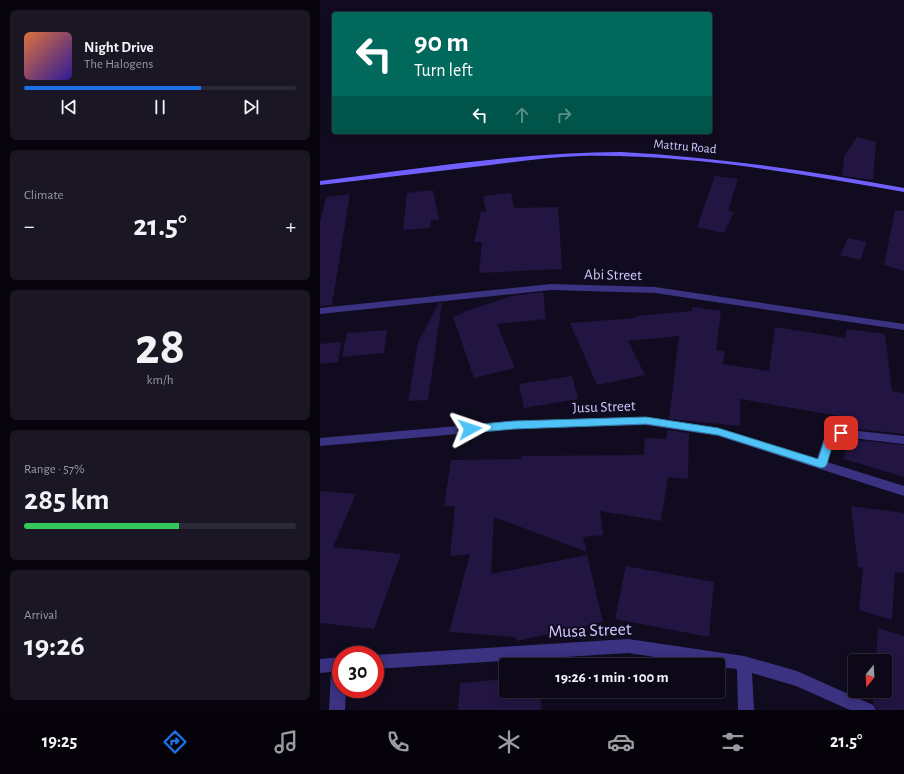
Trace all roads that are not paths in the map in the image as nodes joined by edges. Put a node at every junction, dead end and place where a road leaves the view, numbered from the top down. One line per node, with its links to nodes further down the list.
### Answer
1 (320, 183): 2 (main road, Mattru Road)
2 (904, 190)
3 (320, 310): 4 (street, Abi Street)
4 (904, 327)
5 (904, 440): 7 (street)
6 (320, 442): 7 (street, Jusu Street)
7 (821, 464): 8 (street, Jusu Street)
8 (904, 491)
9 (384, 661): 10 (street, Musa Street)
10 (744, 663): 15 (street); 16 (street, Musa Street)
11 (332, 665): 12 (street)
12 (320, 666)
13 (338, 698): 14 (street)
14 (337, 710)
15 (746, 710)
16 (868, 710)

